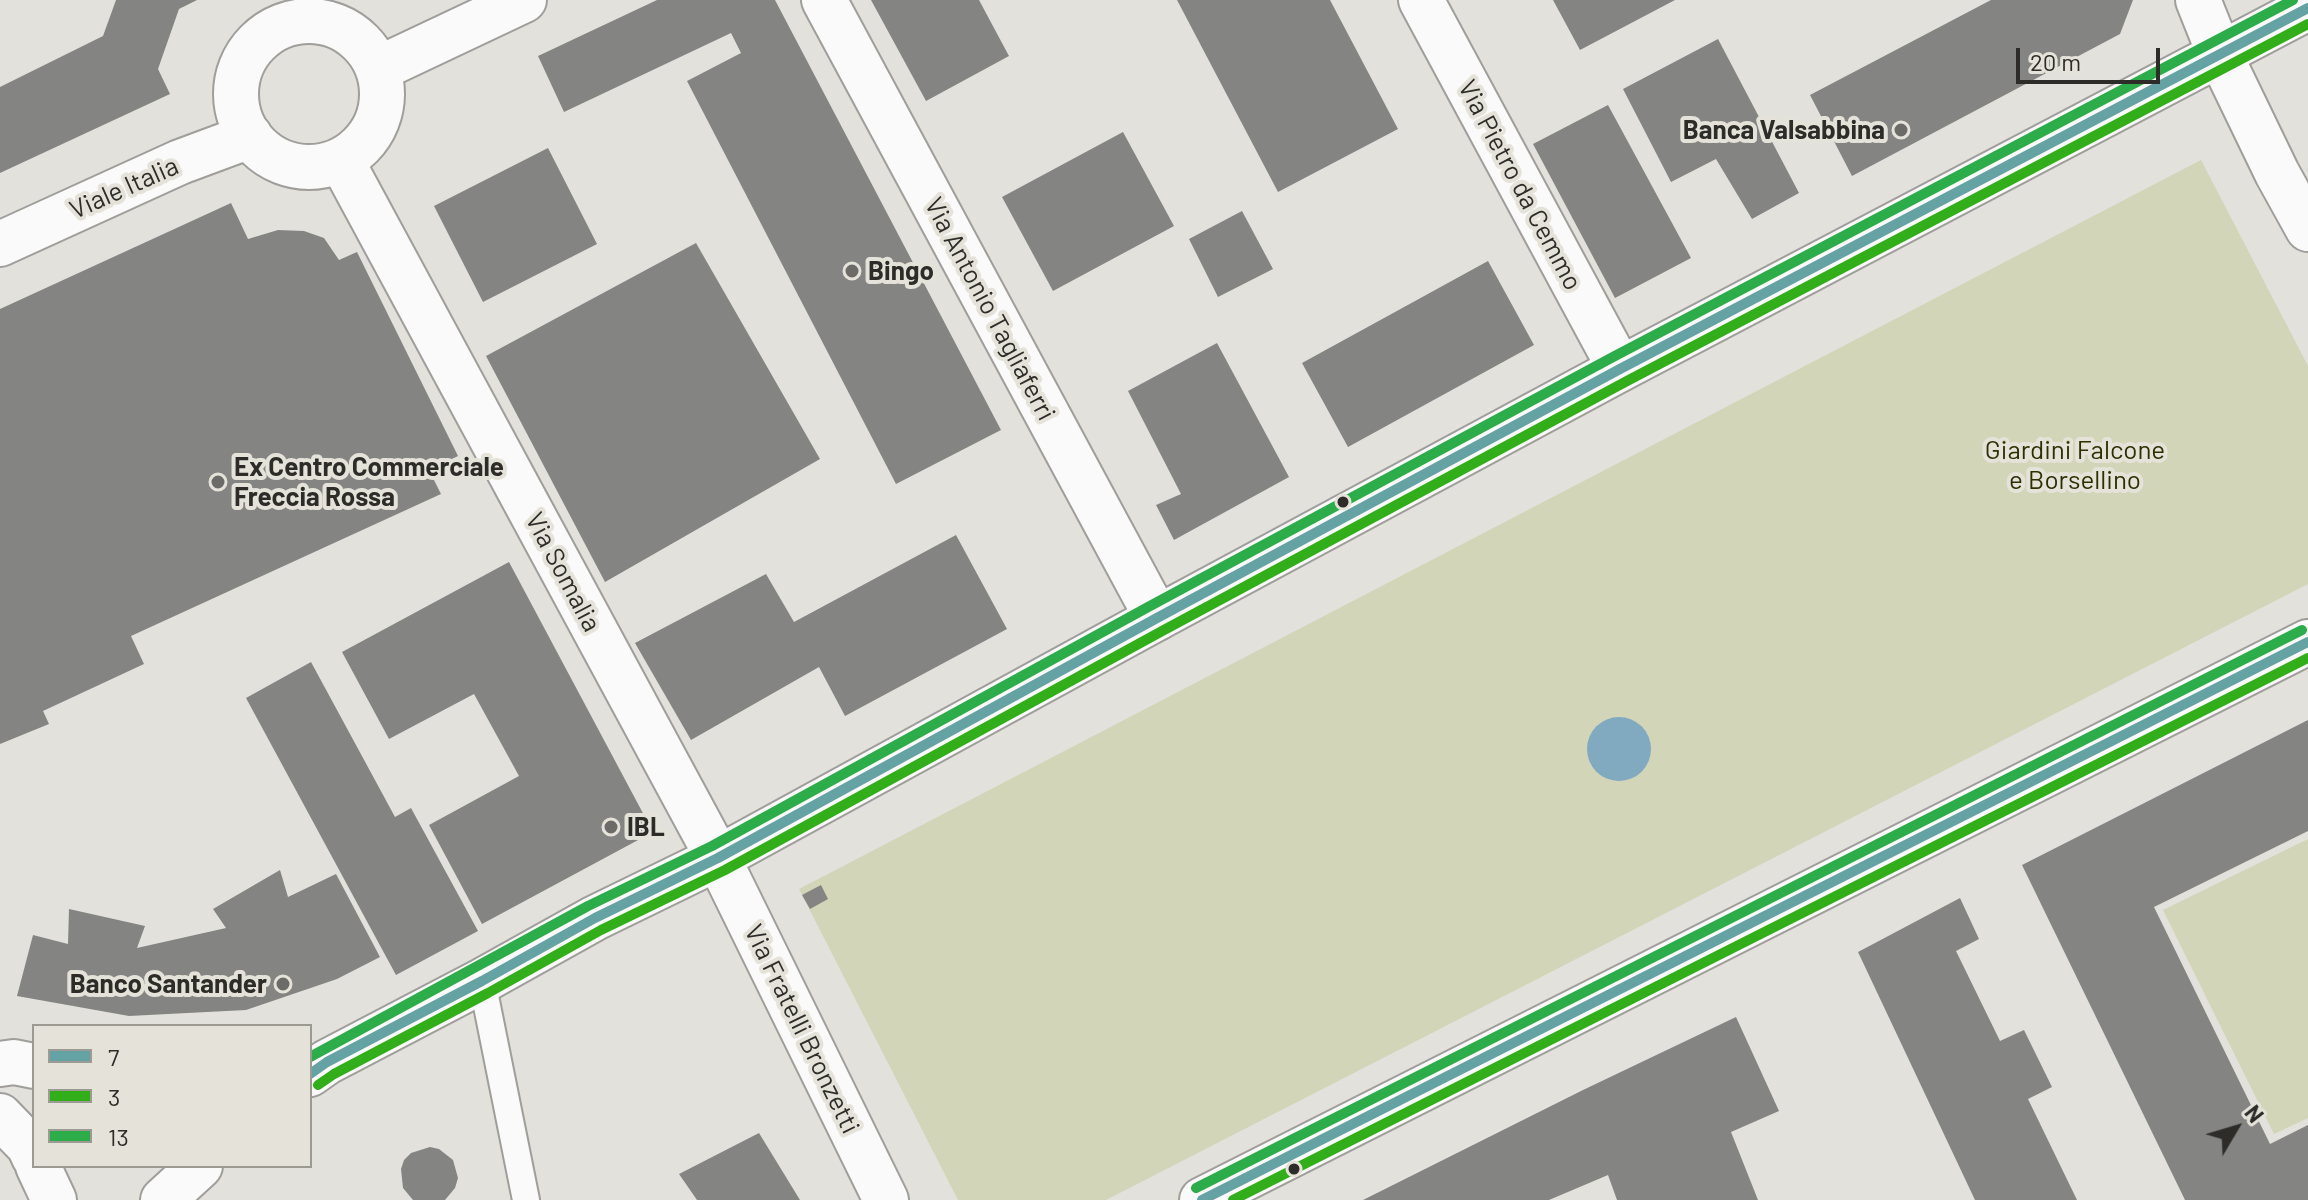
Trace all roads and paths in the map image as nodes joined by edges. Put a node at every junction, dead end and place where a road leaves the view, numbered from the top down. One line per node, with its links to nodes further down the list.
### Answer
1 (524, 0): 8 (main road)
2 (824, 0): 15 (main road, Via Antonio Tagliaferri)
3 (1421, 0): 14 (main road, Via Pietro da Cemmo)
4 (2198, 0): 7 (main road)
5 (2308, 8): 7 (main road)
6 (267, 14): 8 (main road); 9 (main road)
7 (2220, 55): 11 (main road); 14 (main road)
8 (378, 69): 10 (main road)
9 (250, 136): 10 (main road); 13 (main road, Viale Italia)
10 (341, 160): 17 (main road, Via Somalia)
11 (2296, 178): 12 (main road)
12 (2308, 229)
13 (0, 244)
14 (1620, 369): 15 (main road)
15 (1157, 618): 17 (main road)
16 (2308, 642): 30 (main road)
17 (718, 858): 18 (main road); 29 (main road, Via Fratelli Bronzetti)
18 (482, 981): 21 (main road); 28 (lane)
19 (0, 1064): 20 (main road)
20 (32, 1066)
21 (316, 1066)
22 (0, 1116): 23 (main road)
23 (32, 1153)
24 (39, 1168): 26 (main road)
25 (198, 1168): 27 (main road)
26 (54, 1200)
27 (163, 1200)
28 (526, 1200)
29 (886, 1200)
30 (1202, 1200)

